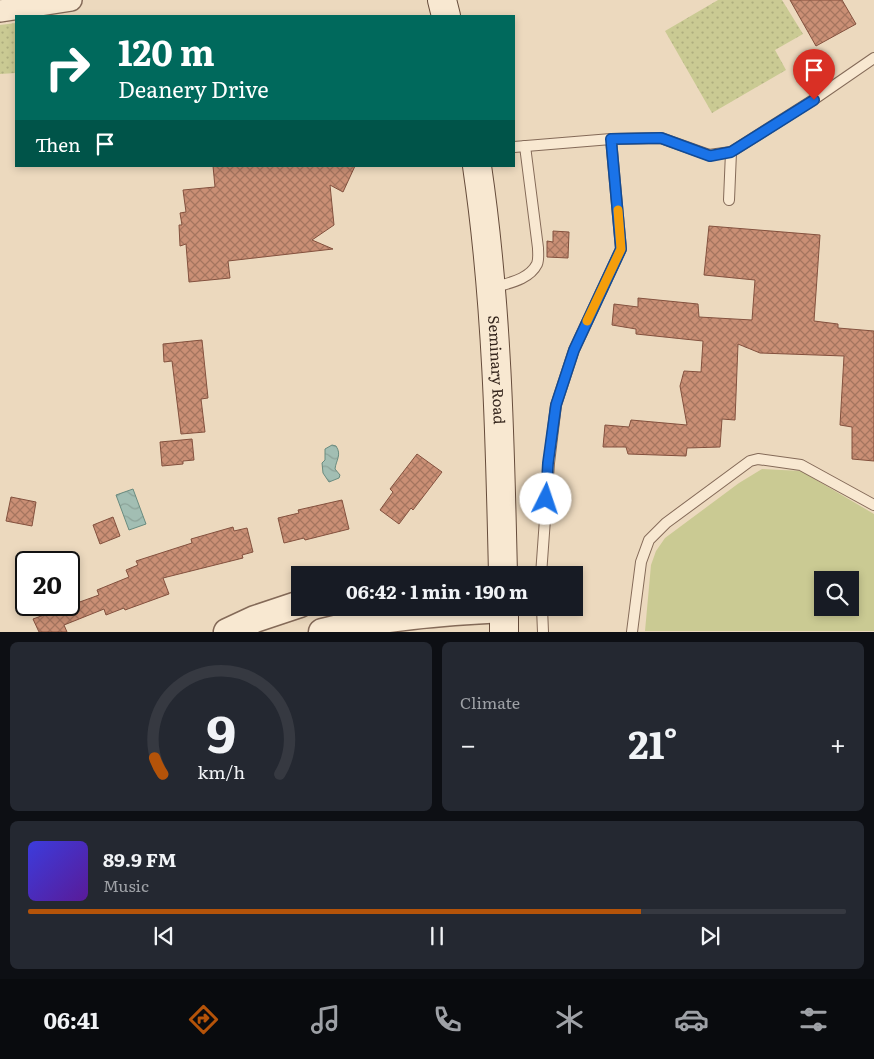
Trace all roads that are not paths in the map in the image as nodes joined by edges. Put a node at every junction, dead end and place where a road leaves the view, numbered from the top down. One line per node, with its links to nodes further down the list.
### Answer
1 (71, 0): 3 (street)
2 (442, 0): 4 (main road)
3 (0, 11)
4 (446, 15)
5 (874, 58): 9 (lane)
6 (611, 139): 7 (lane); 9 (lane); 15 (lane)
7 (525, 146): 8 (lane); 12 (lane)
8 (515, 147)
9 (731, 152): 11 (lane)
10 (477, 167): 12 (main road, Seminary Road)
11 (729, 200)
12 (492, 288): 14 (main road, Seminary Road)
13 (874, 505): 22 (lane)
14 (503, 566)
15 (542, 566)
16 (291, 607): 19 (street)
17 (423, 616): 20 (street)
18 (542, 616): 21 (lane)
19 (227, 632)
20 (322, 632)
21 (542, 632)
22 (632, 632)

